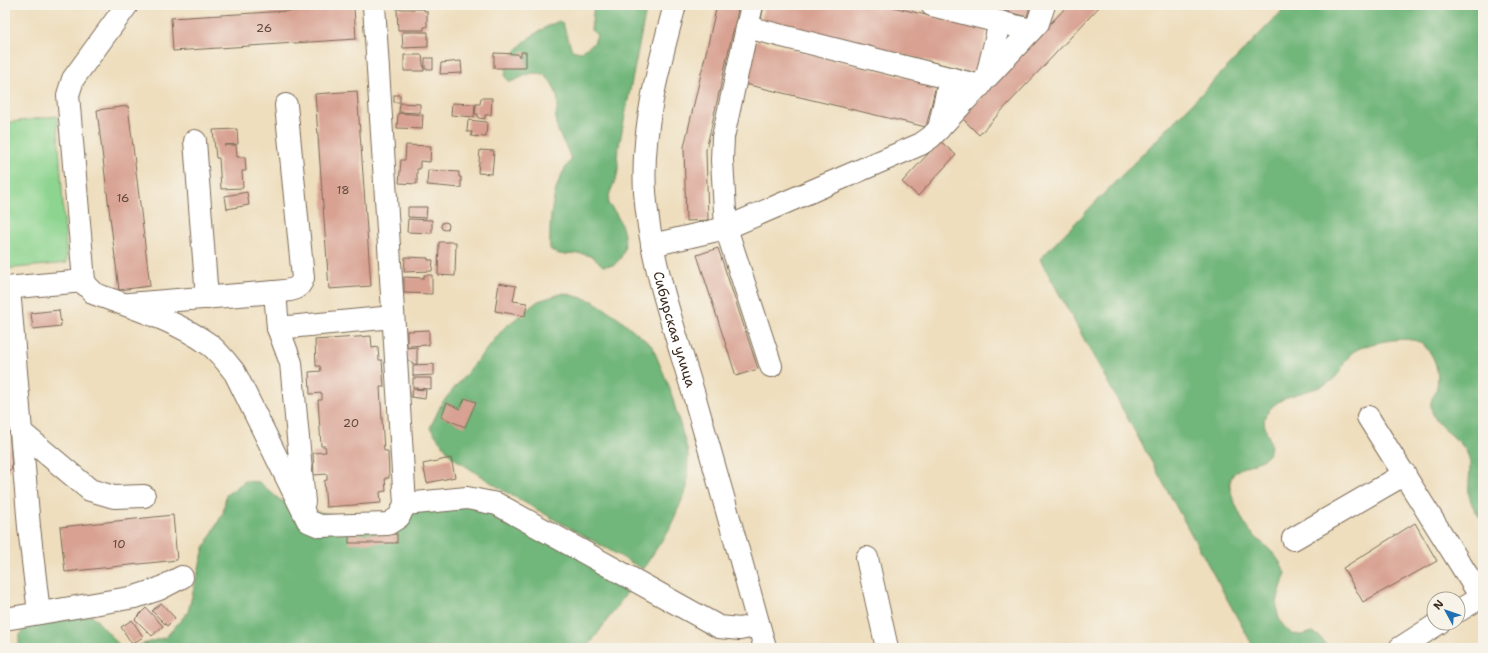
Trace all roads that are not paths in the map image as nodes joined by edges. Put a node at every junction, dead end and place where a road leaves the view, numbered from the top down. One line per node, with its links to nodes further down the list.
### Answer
1 (127, 5): 17 (street)
2 (374, 5): 22 (street)
3 (675, 5): 16 (street, Сибирская улица)
4 (752, 5): 8 (street)
5 (932, 5): 7 (street)
6 (1044, 5): 9 (street)
7 (1000, 22): 9 (street); 11 (street)
8 (747, 27): 10 (street); 15 (street)
9 (1031, 30): 11 (street)
10 (950, 78): 11 (street); 13 (street)
11 (984, 82): 13 (street)
12 (286, 105): 19 (street)
13 (939, 129): 15 (street)
14 (194, 141): 20 (street)
15 (726, 228): 16 (street); 24 (street)
16 (652, 245): 38 (street, Сибирская улица)
17 (84, 281): 18 (street); 21 (street)
18 (7, 288): 26 (street)
19 (275, 292): 20 (street); 23 (street)
20 (207, 298): 21 (street)
21 (124, 304): 30 (street)
22 (393, 317): 23 (street); 29 (street)
23 (278, 328): 30 (street)
24 (770, 366)
25 (1368, 417): 27 (street)
26 (21, 432): 28 (street); 36 (street)
27 (1405, 474): 31 (street); 34 (street)
28 (144, 496)
29 (405, 504): 30 (street); 38 (street)
30 (305, 515)
31 (1293, 539)
32 (867, 558): 41 (street)
33 (182, 578): 36 (street)
34 (1482, 596): 35 (street)
35 (1466, 606)
36 (39, 613): 37 (street)
37 (5, 619)
38 (758, 625): 40 (street, Сибирская улица)
39 (1427, 631): 42 (street)
40 (765, 648)
41 (887, 648)
42 (1400, 648)

